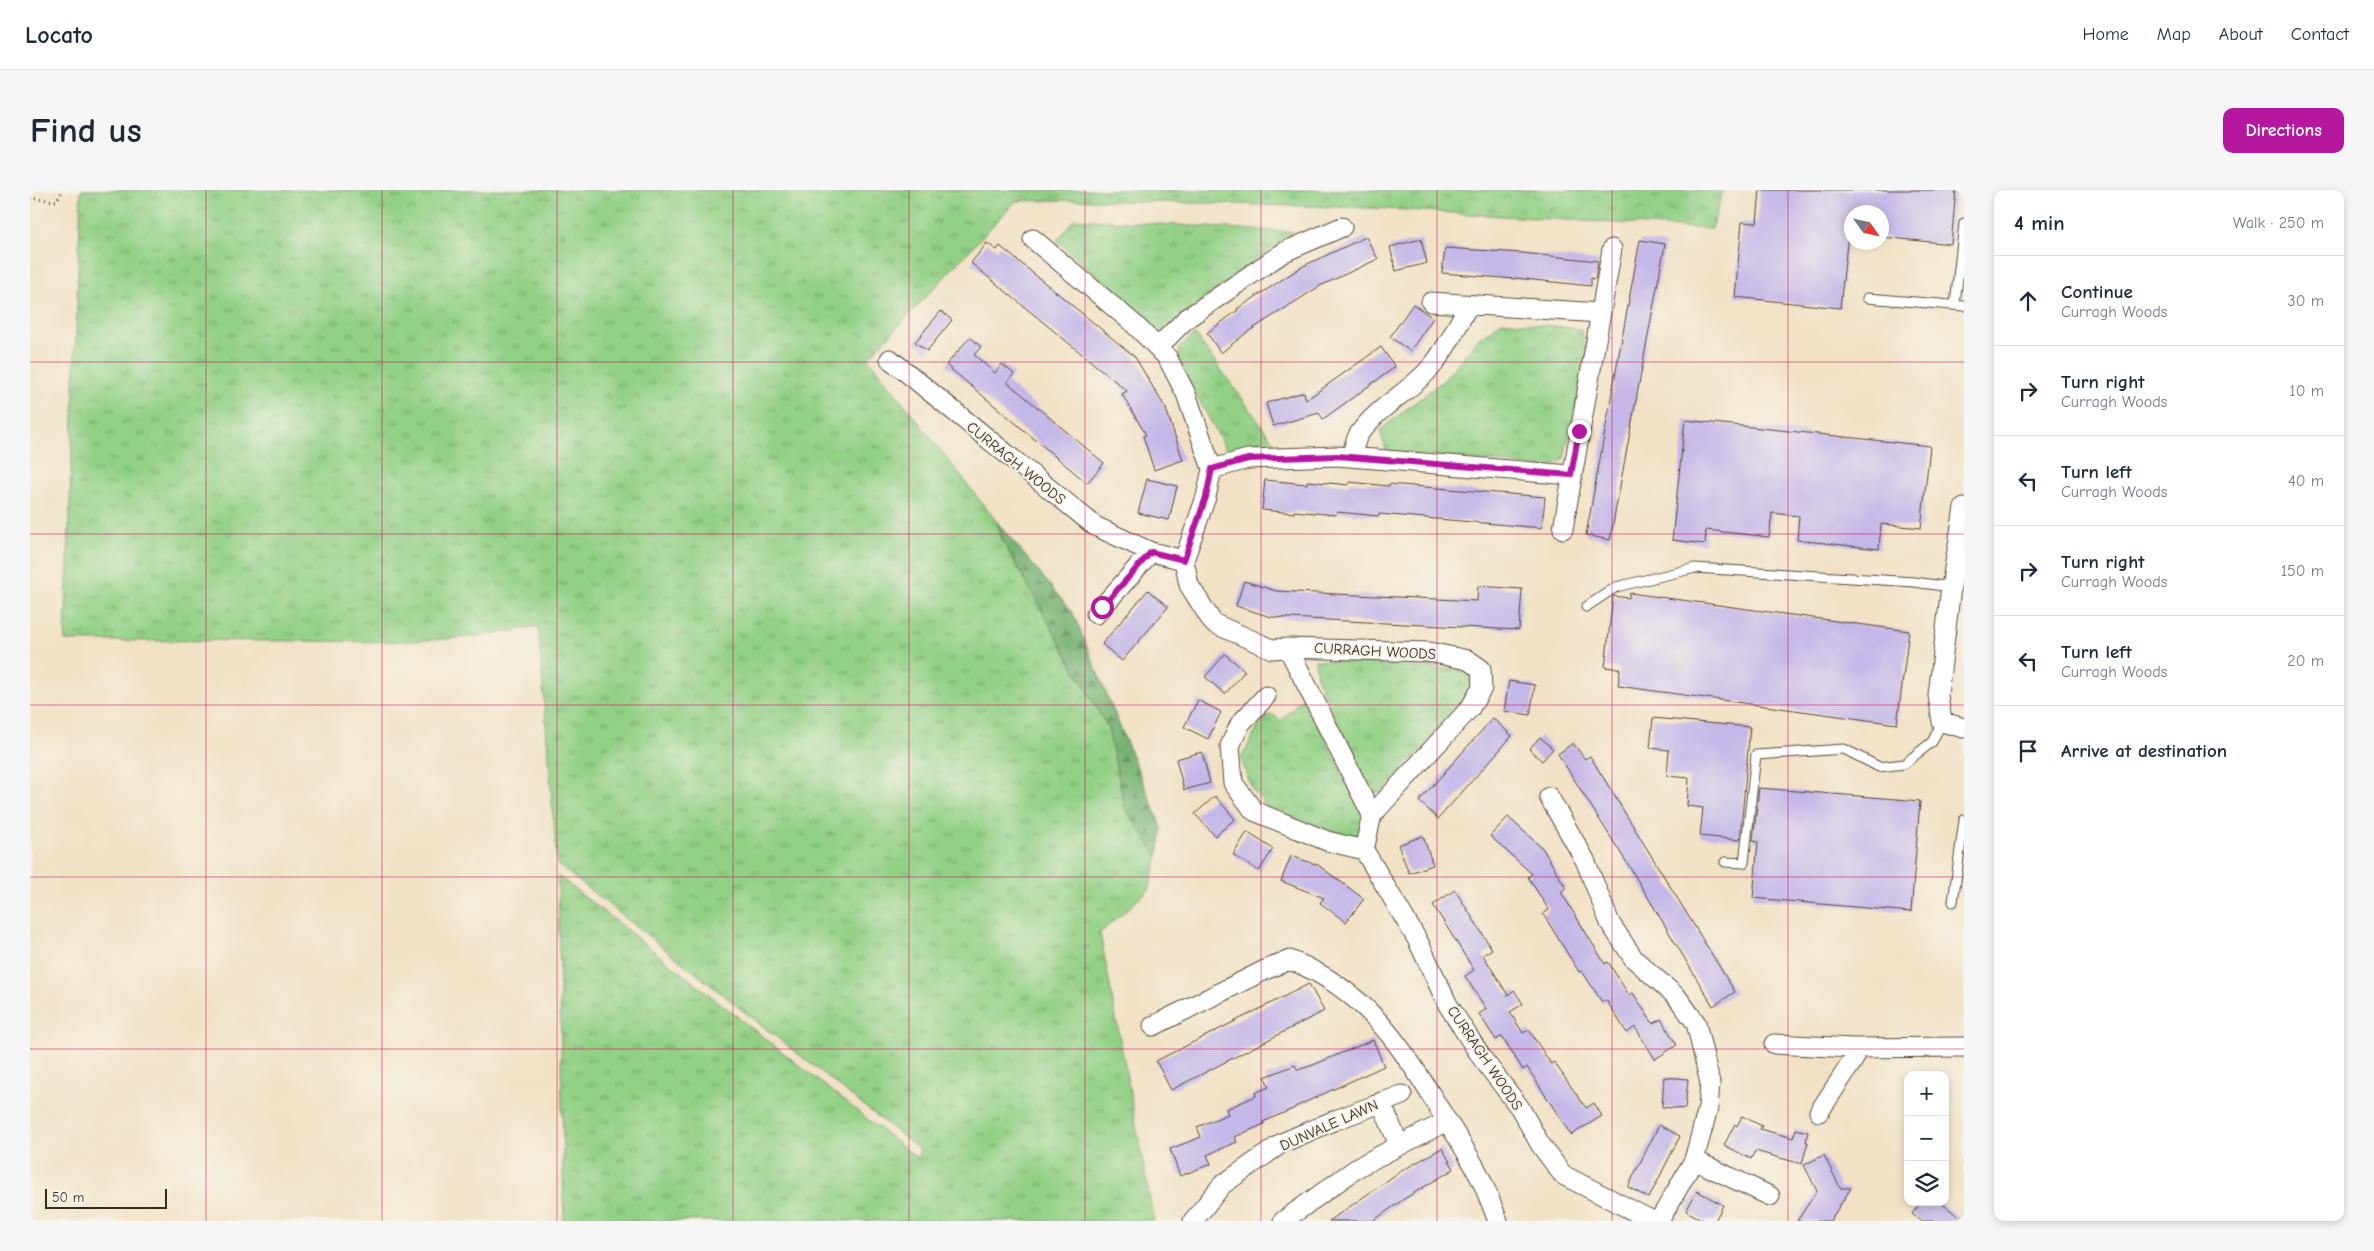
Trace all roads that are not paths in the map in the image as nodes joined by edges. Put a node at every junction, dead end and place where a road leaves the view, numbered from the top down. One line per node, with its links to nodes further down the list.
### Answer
1 (1964, 223): 8 (lane)
2 (1342, 227): 10 (street)
3 (1033, 239): 10 (street)
4 (1612, 249): 9 (street)
5 (1867, 298): 8 (lane)
6 (1431, 302): 7 (street)
7 (1468, 305): 9 (street); 12 (street)
8 (1960, 306)
9 (1600, 313): 14 (street)
10 (1158, 347): 13 (street)
11 (890, 359): 18 (street, CURRAGH WOODS)
12 (1351, 456): 13 (street); 14 (street)
13 (1212, 469): 19 (street)
14 (1571, 475): 16 (street)
15 (1964, 508): 17 (street)
16 (1563, 529)
17 (1962, 536): 20 (street)
18 (1151, 552): 19 (street, CURRAGH WOODS); 22 (street)
19 (1184, 560): 23 (street, CURRAGH WOODS)
20 (1951, 587): 21 (lane); 25 (street)
21 (1586, 607)
22 (1096, 614)
23 (1288, 648): 28 (street, CURRAGH WOODS); 28 (street, CURRAGH WOODS)
24 (1266, 696): 30 (street)
25 (1942, 722): 26 (street); 31 (lane)
26 (1964, 728)
27 (1549, 797): 42 (street)
28 (1372, 815): 30 (street, CURRAGH WOODS)
29 (1964, 820): 32 (lane)
30 (1364, 850): 47 (street, CURRAGH WOODS)
31 (1725, 862)
32 (1953, 902)
33 (1153, 1026): 40 (street)
34 (1774, 1044): 35 (street)
35 (1852, 1048): 36 (street); 39 (street)
36 (1957, 1048)
37 (1402, 1095): 38 (street, DUNVALE LAWN)
38 (1381, 1102): 41 (street); 44 (street, DUNVALE LAWN)
39 (1819, 1112)
40 (1447, 1121): 41 (street); 46 (street)
41 (1399, 1144): 45 (street)
42 (1694, 1160): 43 (street); 48 (street)
43 (1770, 1196)
44 (1193, 1221)
45 (1283, 1221)
46 (1498, 1221)
47 (1653, 1221)
48 (1659, 1221)

